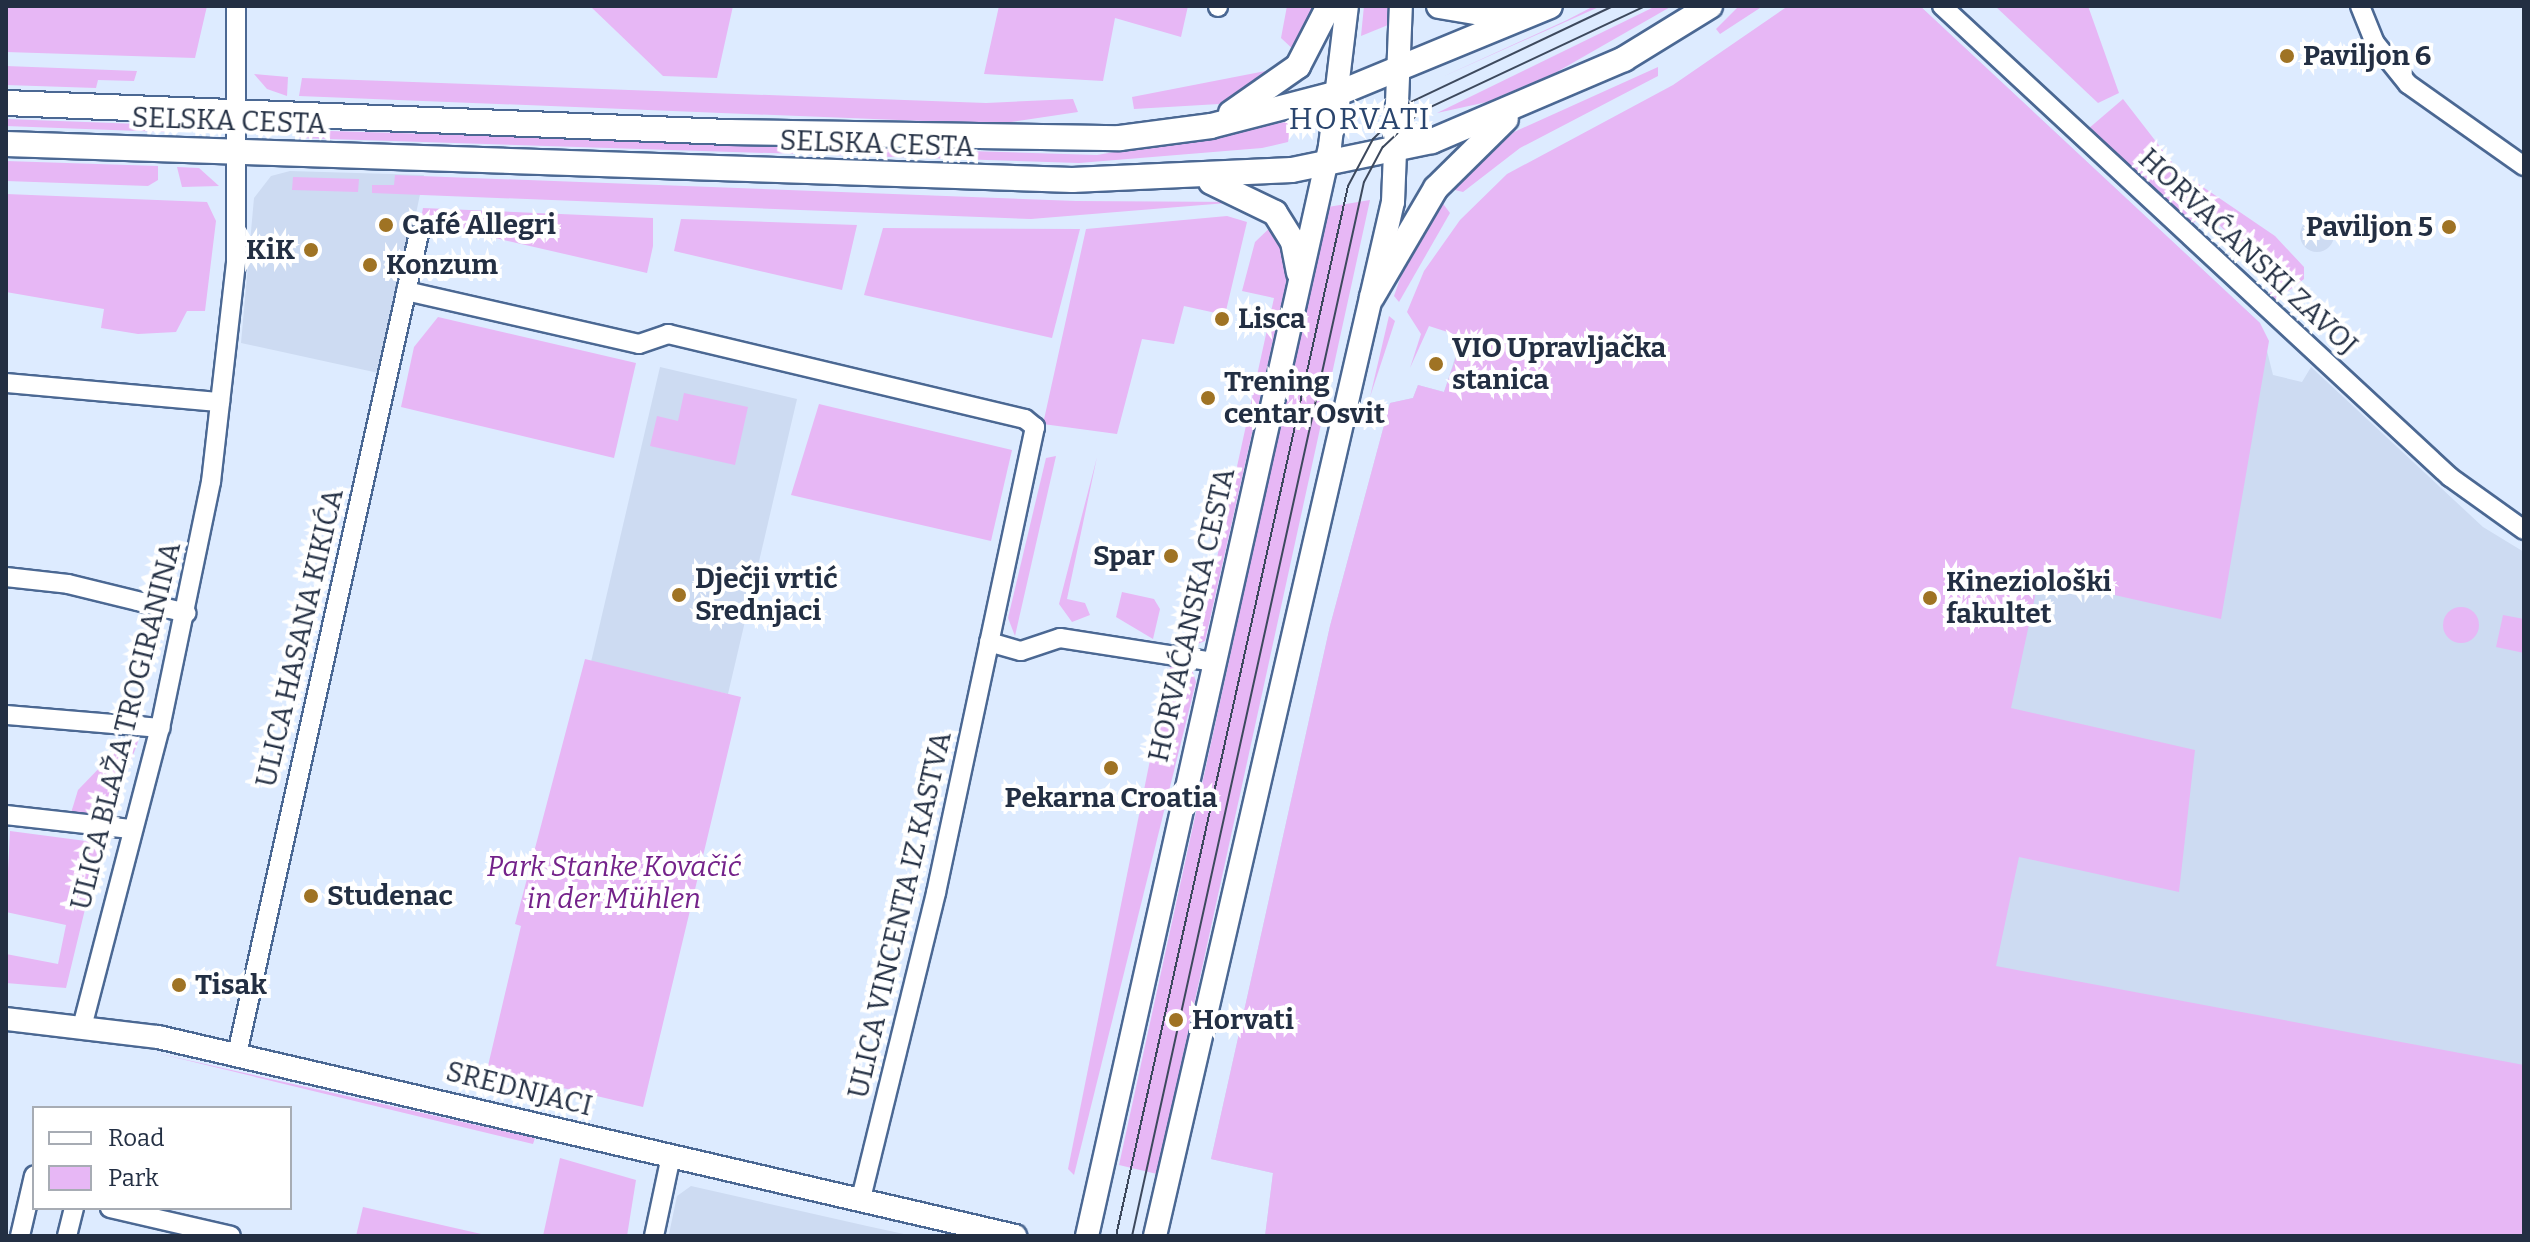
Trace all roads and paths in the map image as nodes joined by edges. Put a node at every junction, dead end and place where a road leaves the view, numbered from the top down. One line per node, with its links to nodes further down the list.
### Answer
1 (236, 6): 15 (street, ULICA BLAŽA TROGIRANINA)
2 (1329, 6): 16 (main road)
3 (1347, 6): 12 (street, HORVAĆANSKA CESTA)
4 (1401, 6): 11 (street)
5 (1439, 6): 10 (main road)
6 (1550, 6): 10 (main road, SELSKA CESTA)
7 (1710, 6): 14 (main road, SELSKA CESTA)
8 (1942, 6): 29 (street, HORVAĆANSKI ZAVOJ)
9 (2360, 6): 21 (street)
10 (1527, 18): 11 (main road, SELSKA CESTA)
11 (1401, 71): 12 (main road, SELSKA CESTA); 19 (street)
12 (1339, 93): 16 (main road, SELSKA CESTA); 20 (street, HORVAĆANSKA CESTA)
13 (6, 103): 15 (main road, SELSKA CESTA)
14 (1525, 103): 19 (main road, SELSKA CESTA); 26 (main road)
15 (232, 109): 16 (main road, SELSKA CESTA); 18 (street, ULICA BLAŽA TROGIRANINA)
16 (1211, 126)
17 (6, 144): 18 (main road, SELSKA CESTA)
18 (234, 151): 22 (main road, SELSKA CESTA); 28 (street, ULICA BLAŽA TROGIRANINA)
19 (1399, 152): 20 (main road, SELSKA CESTA); 26 (street)
20 (1325, 165): 22 (main road, SELSKA CESTA); 24 (street, HORVAĆANSKA CESTA)
21 (2524, 166)
22 (1198, 178): 24 (main road)
23 (419, 234): 25 (street, ULICA HASANA KIKIĆA)
24 (1299, 272): 33 (street, HORVAĆANSKA CESTA)
25 (406, 291): 32 (street, ULICA VINCENTA IZ KASTVA); 40 (street, ULICA HASANA KIKIĆA)
26 (1372, 297): 52 (street)
27 (6, 383): 28 (street)
28 (220, 402): 31 (street, ULICA BLAŽA TROGIRANINA)
29 (2518, 527)
30 (6, 577): 31 (street)
31 (186, 613): 35 (street, ULICA BLAŽA TROGIRANINA)
32 (989, 642): 33 (street); 43 (street, ULICA VINCENTA IZ KASTVA)
33 (1213, 662): 51 (street, HORVAĆANSKA CESTA)
34 (6, 715): 35 (street)
35 (160, 728): 37 (street, ULICA BLAŽA TROGIRANINA)
36 (6, 815): 37 (street)
37 (130, 829): 39 (street, ULICA BLAŽA TROGIRANINA)
38 (6, 1019): 39 (street, SREDNJACI)
39 (82, 1027): 40 (street, SREDNJACI)
40 (237, 1054): 41 (street, SREDNJACI)
41 (671, 1156): 43 (street, SREDNJACI); 49 (street)
42 (32, 1185): 46 (street)
43 (861, 1199): 50 (street, SREDNJACI)
44 (74, 1210): 47 (street)
45 (119, 1210): 48 (street)
46 (20, 1236)
47 (67, 1236)
48 (231, 1236)
49 (654, 1236)
50 (1015, 1236)
51 (1087, 1236)
52 (1155, 1236)

